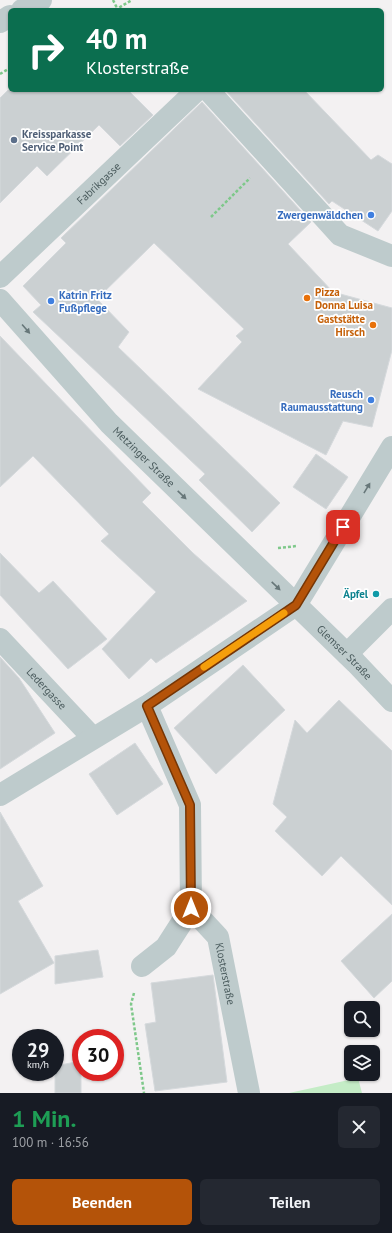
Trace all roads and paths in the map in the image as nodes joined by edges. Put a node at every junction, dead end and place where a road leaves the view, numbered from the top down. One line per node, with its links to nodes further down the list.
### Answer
1 (41, 0): 3 (street)
2 (132, 0): 4 (path)
3 (26, 8)
4 (120, 8)
5 (196, 92): 10 (street, Fabrikgasse)
6 (210, 92): 7 (street)
7 (270, 158): 8 (path); 9 (street)
8 (212, 217)
9 (392, 256)
10 (0, 277)
11 (0, 300): 13 (street, Metzinger Straße, one-way to 13)
12 (392, 447): 13 (street, one-way to 12)
13 (296, 605): 16 (street, Glemser Straße); 18 (street)
14 (392, 609): 16 (street)
15 (0, 639): 19 (street, Ledergasse)
16 (347, 654): 17 (street, Glemser Straße)
17 (392, 701)
18 (147, 706): 19 (street); 21 (street)
19 (93, 738): 20 (street)
20 (0, 795)
21 (191, 908): 22 (street); 24 (street, Klosterstraße)
22 (142, 966): 23 (path)
23 (144, 1093)
24 (249, 1093)

